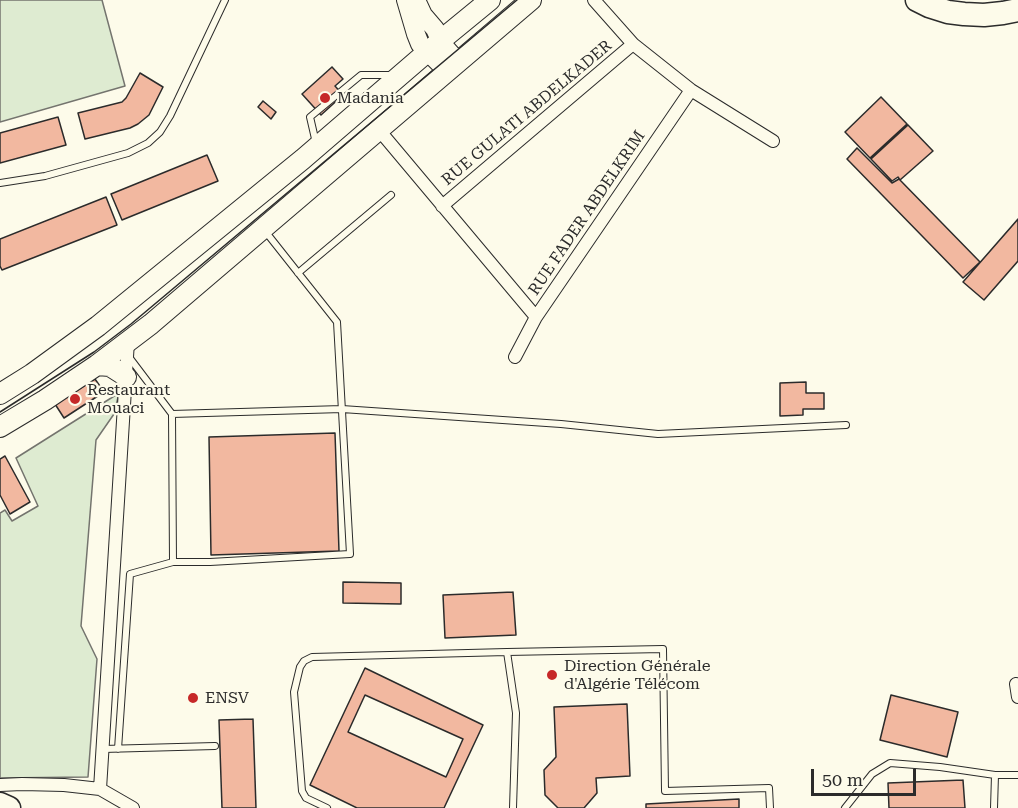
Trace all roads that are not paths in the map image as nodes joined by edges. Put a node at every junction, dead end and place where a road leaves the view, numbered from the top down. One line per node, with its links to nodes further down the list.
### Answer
1 (225, 0): 17 (lane)
2 (406, 0): 10 (street)
3 (416, 0): 10 (street)
4 (490, 0): 10 (main road)
5 (531, 0): 11 (main road)
6 (594, 0): 9 (street)
7 (917, 0): 8 (highway)
8 (1018, 10)
9 (633, 44): 13 (street); 19 (street, RUE GULATI ABDELKADER)
10 (434, 46): 11 (street); 12 (main road)
11 (452, 67): 14 (main road)
12 (403, 74): 16 (main road); 16 (lane)
13 (691, 90): 15 (street); 22 (street, RUE FADER ABDELKRIM)
14 (379, 130): 19 (street); 20 (main road)
15 (773, 141)
16 (317, 146): 27 (main road)
17 (0, 183)
18 (391, 195): 21 (lane)
19 (442, 206): 22 (street)
20 (263, 228): 21 (lane); 23 (main road)
21 (298, 273): 28 (lane)
22 (536, 318): 24 (street, RUE FADER ABDELKRIM)
23 (127, 347): 25 (main road); 26 (street); 29 (lane)
24 (515, 357)
25 (97, 365): 26 (main road); 31 (main road)
26 (126, 377): 37 (street)
27 (0, 394)
28 (342, 409): 29 (lane); 30 (lane); 32 (lane)
29 (172, 414): 32 (lane)
30 (846, 425)
31 (0, 427)
32 (173, 562): 38 (lane)
33 (507, 652): 46 (lane); 47 (lane); 48 (lane)
34 (1016, 684): 35 (street)
35 (1018, 697)
36 (216, 746): 38 (lane)
37 (103, 749): 38 (lane); 42 (street)
38 (118, 749)
39 (995, 775): 40 (lane); 49 (lane); 50 (lane)
40 (1018, 775)
41 (0, 785): 42 (street)
42 (100, 789): 45 (street)
43 (0, 804): 44 (highway)
44 (9, 808)
45 (133, 808)
46 (327, 808)
47 (513, 808)
48 (770, 808)
49 (845, 808)
50 (994, 808)

